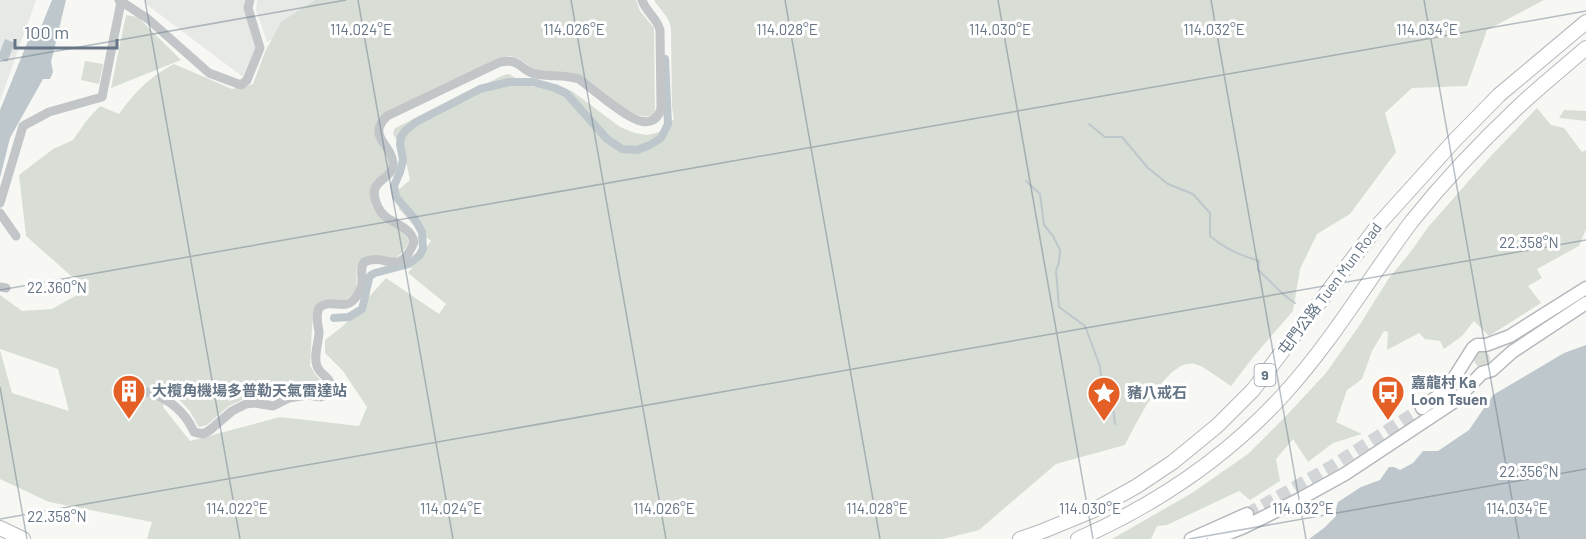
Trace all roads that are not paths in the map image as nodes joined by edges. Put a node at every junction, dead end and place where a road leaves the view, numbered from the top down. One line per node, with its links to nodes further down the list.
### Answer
1 (250, 0): 3 (street)
2 (642, 0): 15 (street)
3 (120, 1): 6 (street)
4 (1586, 22): 20 (highway, 屯門公路 Tuen Mun Road / 9)
5 (1586, 48): 21 (highway, 屯門公路 Tuen Mun Road / 9)
6 (0, 203)
7 (0, 213): 8 (street)
8 (16, 236)
9 (1586, 288): 11 (main road)
10 (1586, 303): 13 (main road)
11 (1486, 345): 12 (main road); 13 (main road)
12 (1468, 356): 14 (main road); 16 (main road)
13 (1495, 366): 14 (main road)
14 (1482, 373): 23 (main road)
15 (147, 392)
16 (1422, 408)
17 (1247, 514): 22 (main road)
18 (0, 528): 19 (highway)
19 (23, 539)
20 (1020, 539)
21 (1078, 539)
22 (1191, 539)
23 (1214, 539)

